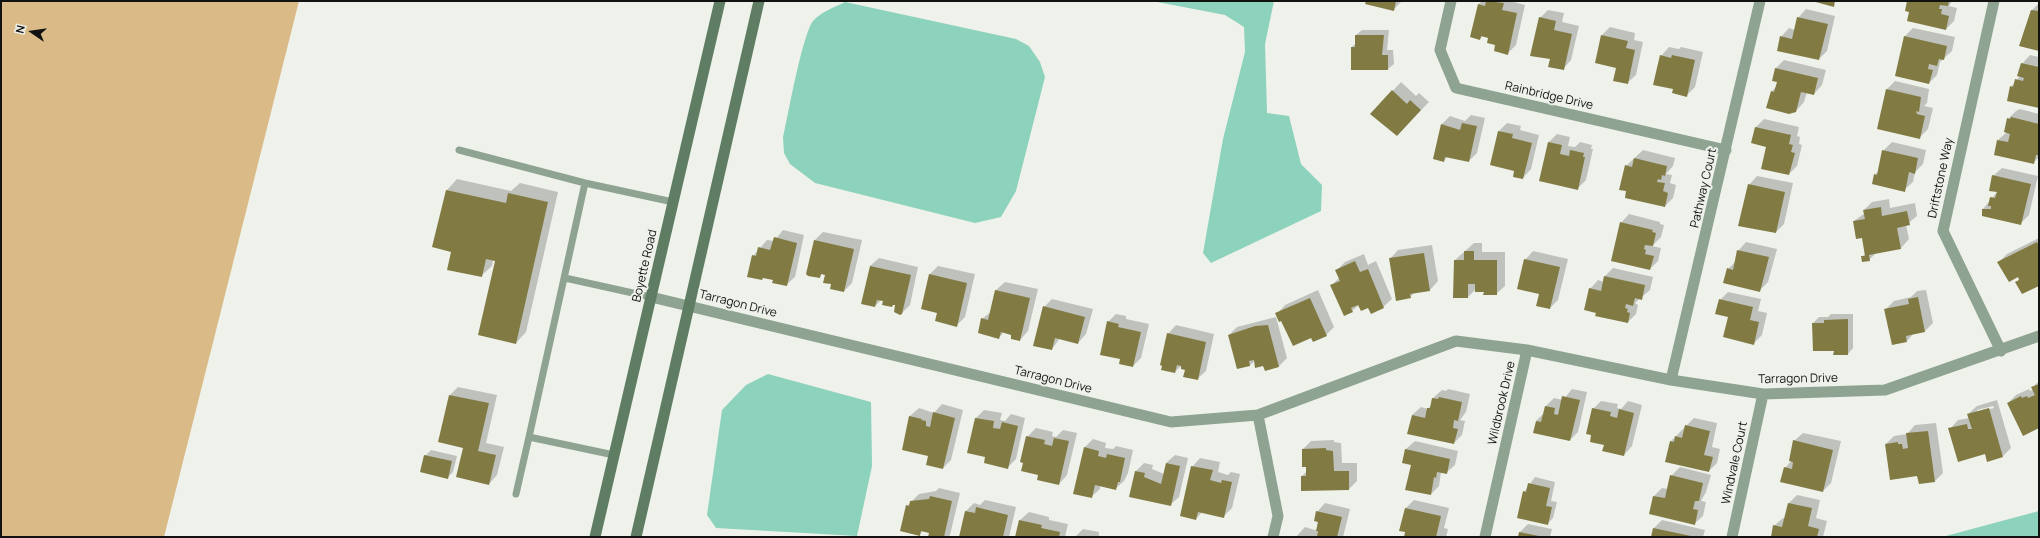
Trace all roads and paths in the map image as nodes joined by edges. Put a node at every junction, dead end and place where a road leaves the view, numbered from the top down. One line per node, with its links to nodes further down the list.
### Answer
1 (720, 1): 9 (main road, Boyette Road)
2 (759, 1): 12 (main road)
3 (1452, 1): 7 (street, Rainbridge Drive)
4 (1760, 1): 7 (street, Pathway Court)
5 (1994, 1): 15 (street, Driftstone Way)
6 (459, 150): 8 (lane)
7 (1726, 150): 17 (street, Pathway Court)
8 (585, 183): 9 (lane); 10 (lane)
9 (673, 202): 11 (main road, Boyette Road)
10 (564, 278): 11 (lane); 20 (lane)
11 (651, 297): 12 (street, Tarragon Drive); 21 (main road, Boyette Road)
12 (689, 305): 19 (street, Tarragon Drive); 24 (main road)
13 (2039, 336): 15 (street, Tarragon Drive)
14 (1527, 350): 16 (street, Wildbrook Drive); 17 (street, Tarragon Drive); 26 (street, Wildbrook Drive)
15 (2001, 351): 18 (street, Tarragon Drive)
16 (1407, 359): 19 (street, Tarragon Drive)
17 (1671, 380): 18 (street, Tarragon Drive)
18 (1762, 394): 27 (street, Windvale Court)
19 (1258, 415): 25 (street)
20 (529, 437): 21 (lane); 22 (lane)
21 (614, 455): 23 (main road, Boyette Road)
22 (516, 494)
23 (596, 537)
24 (636, 537)
25 (1273, 537)
26 (1485, 537)
27 (1732, 537)

